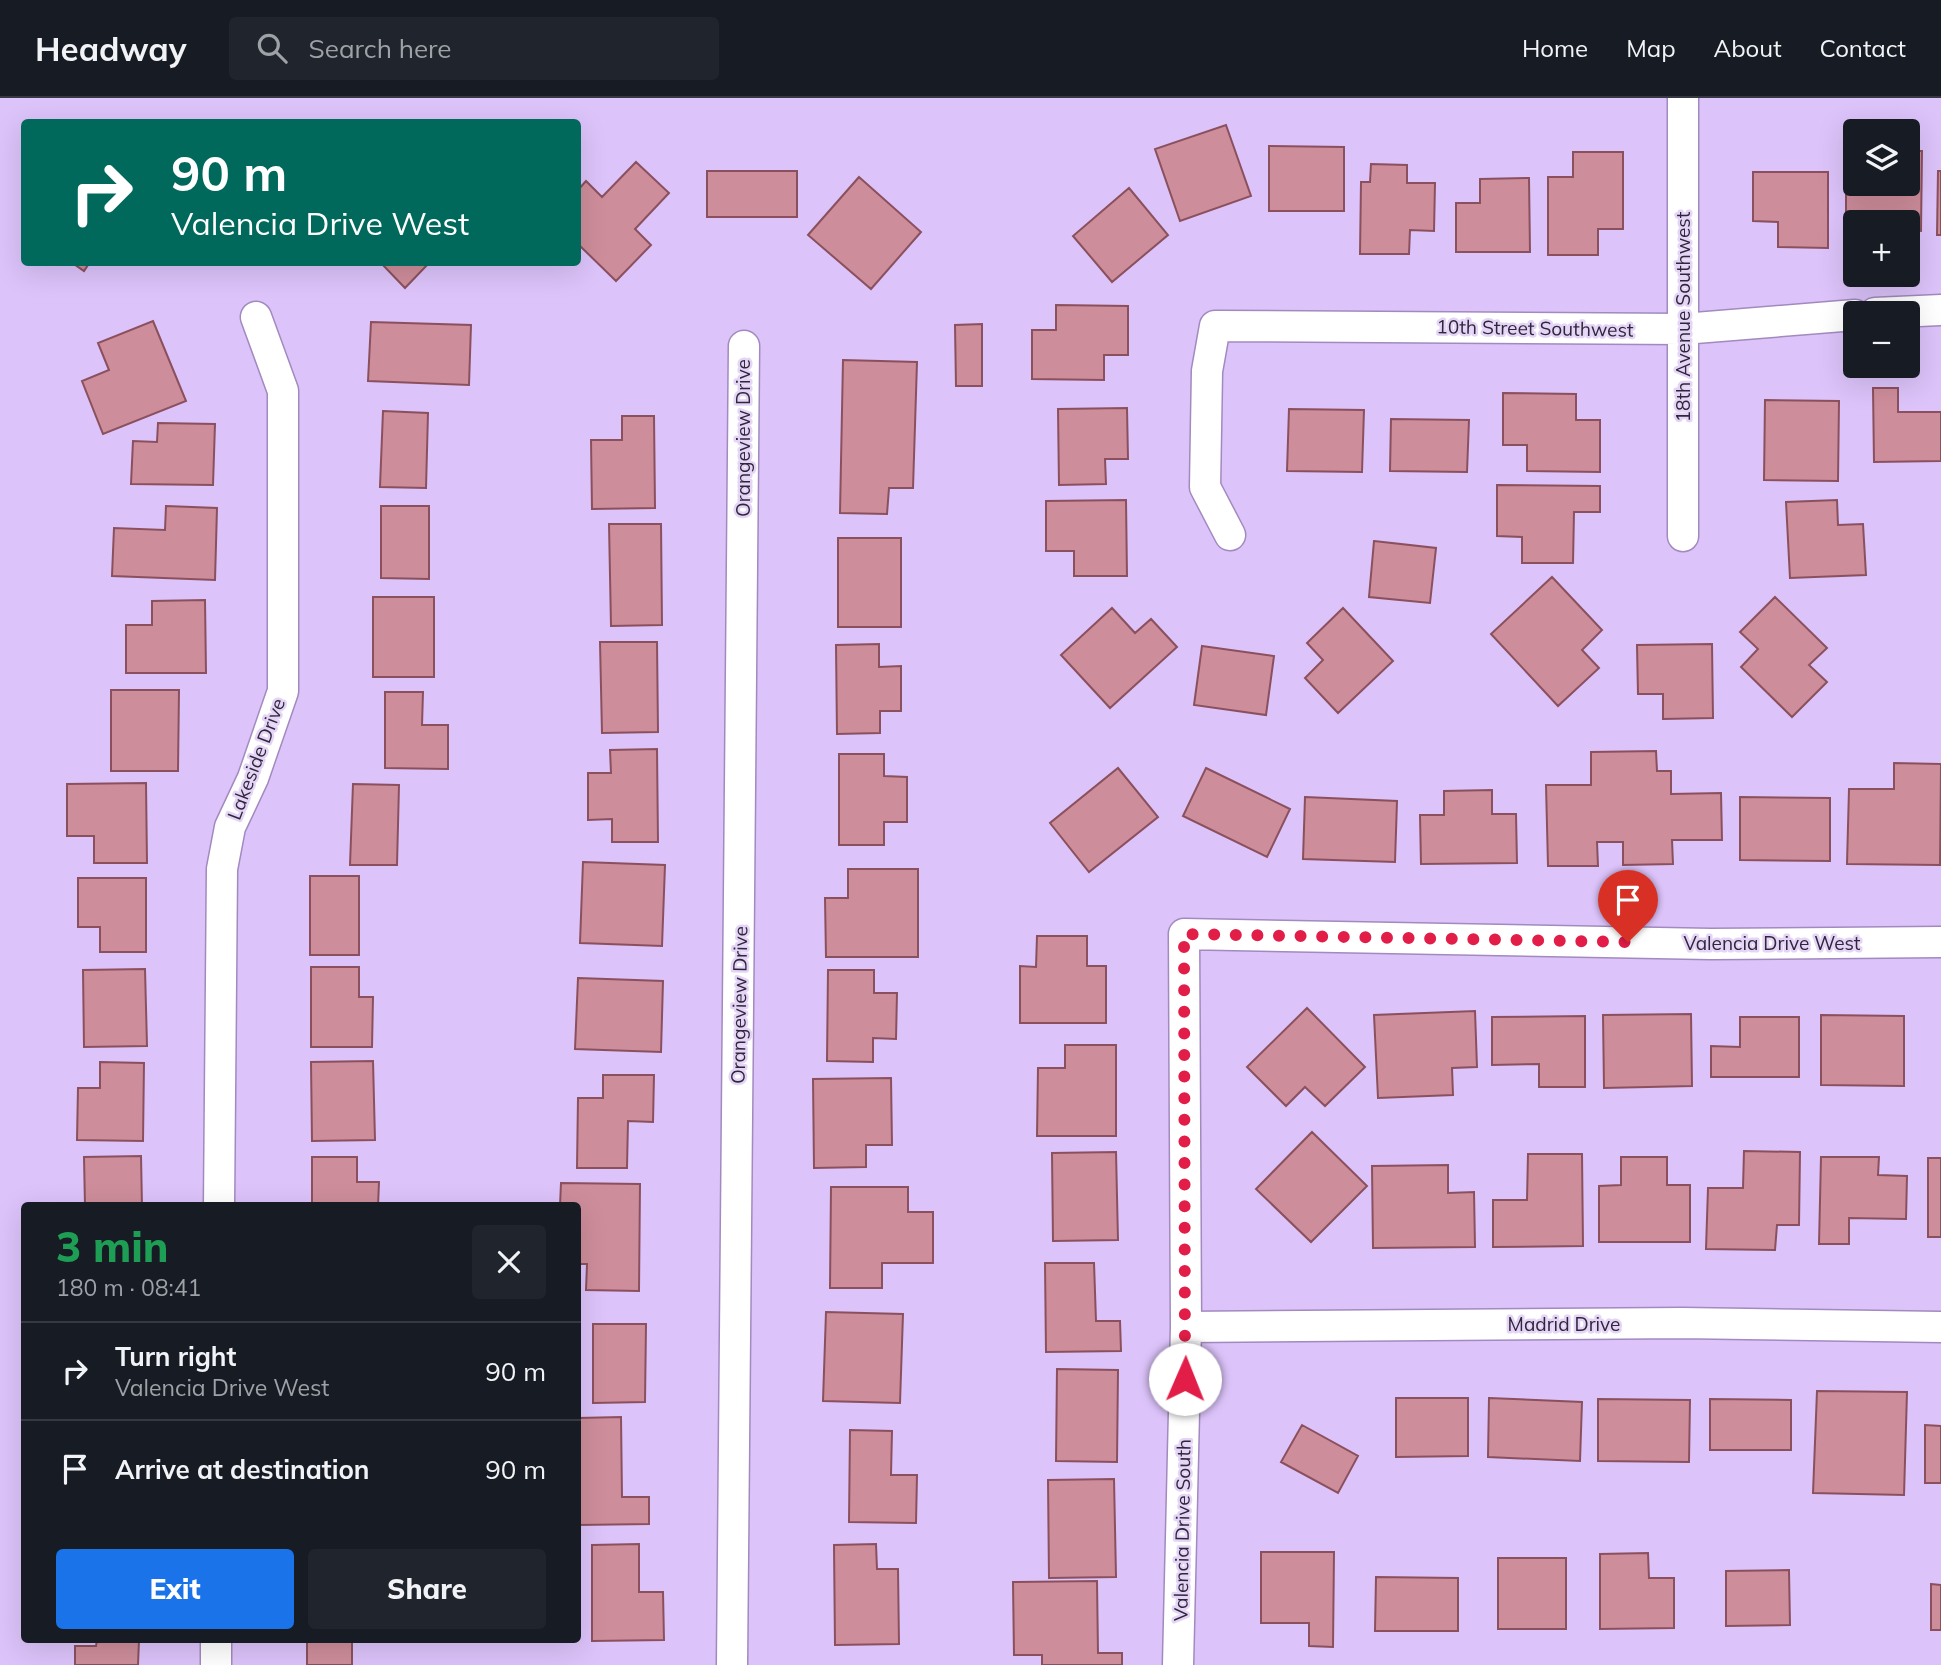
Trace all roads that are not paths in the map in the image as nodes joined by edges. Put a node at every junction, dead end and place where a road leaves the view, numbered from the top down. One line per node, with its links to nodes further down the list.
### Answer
1 (1683, 98): 6 (street, 18th Avenue Southwest)
2 (1941, 310): 3 (street)
3 (1920, 311)
4 (1843, 316): 6 (street, 10th Street Southwest)
5 (256, 317): 12 (street, Lakeside Drive)
6 (1684, 329): 8 (street, 10th Street Southwest); 9 (street, 18th Avenue Southwest)
7 (744, 346): 17 (street, Orangeview Drive)
8 (1230, 535)
9 (1684, 536)
10 (1184, 934): 11 (street, Valencia Drive West); 14 (street, Valencia Drive South)
11 (1941, 942)
12 (219, 1202)
13 (1941, 1326): 14 (street, Madrid Drive)
14 (1186, 1327): 18 (street, Valencia Drive South)
15 (216, 1643): 16 (street)
16 (216, 1665)
17 (732, 1665)
18 (1178, 1665)

